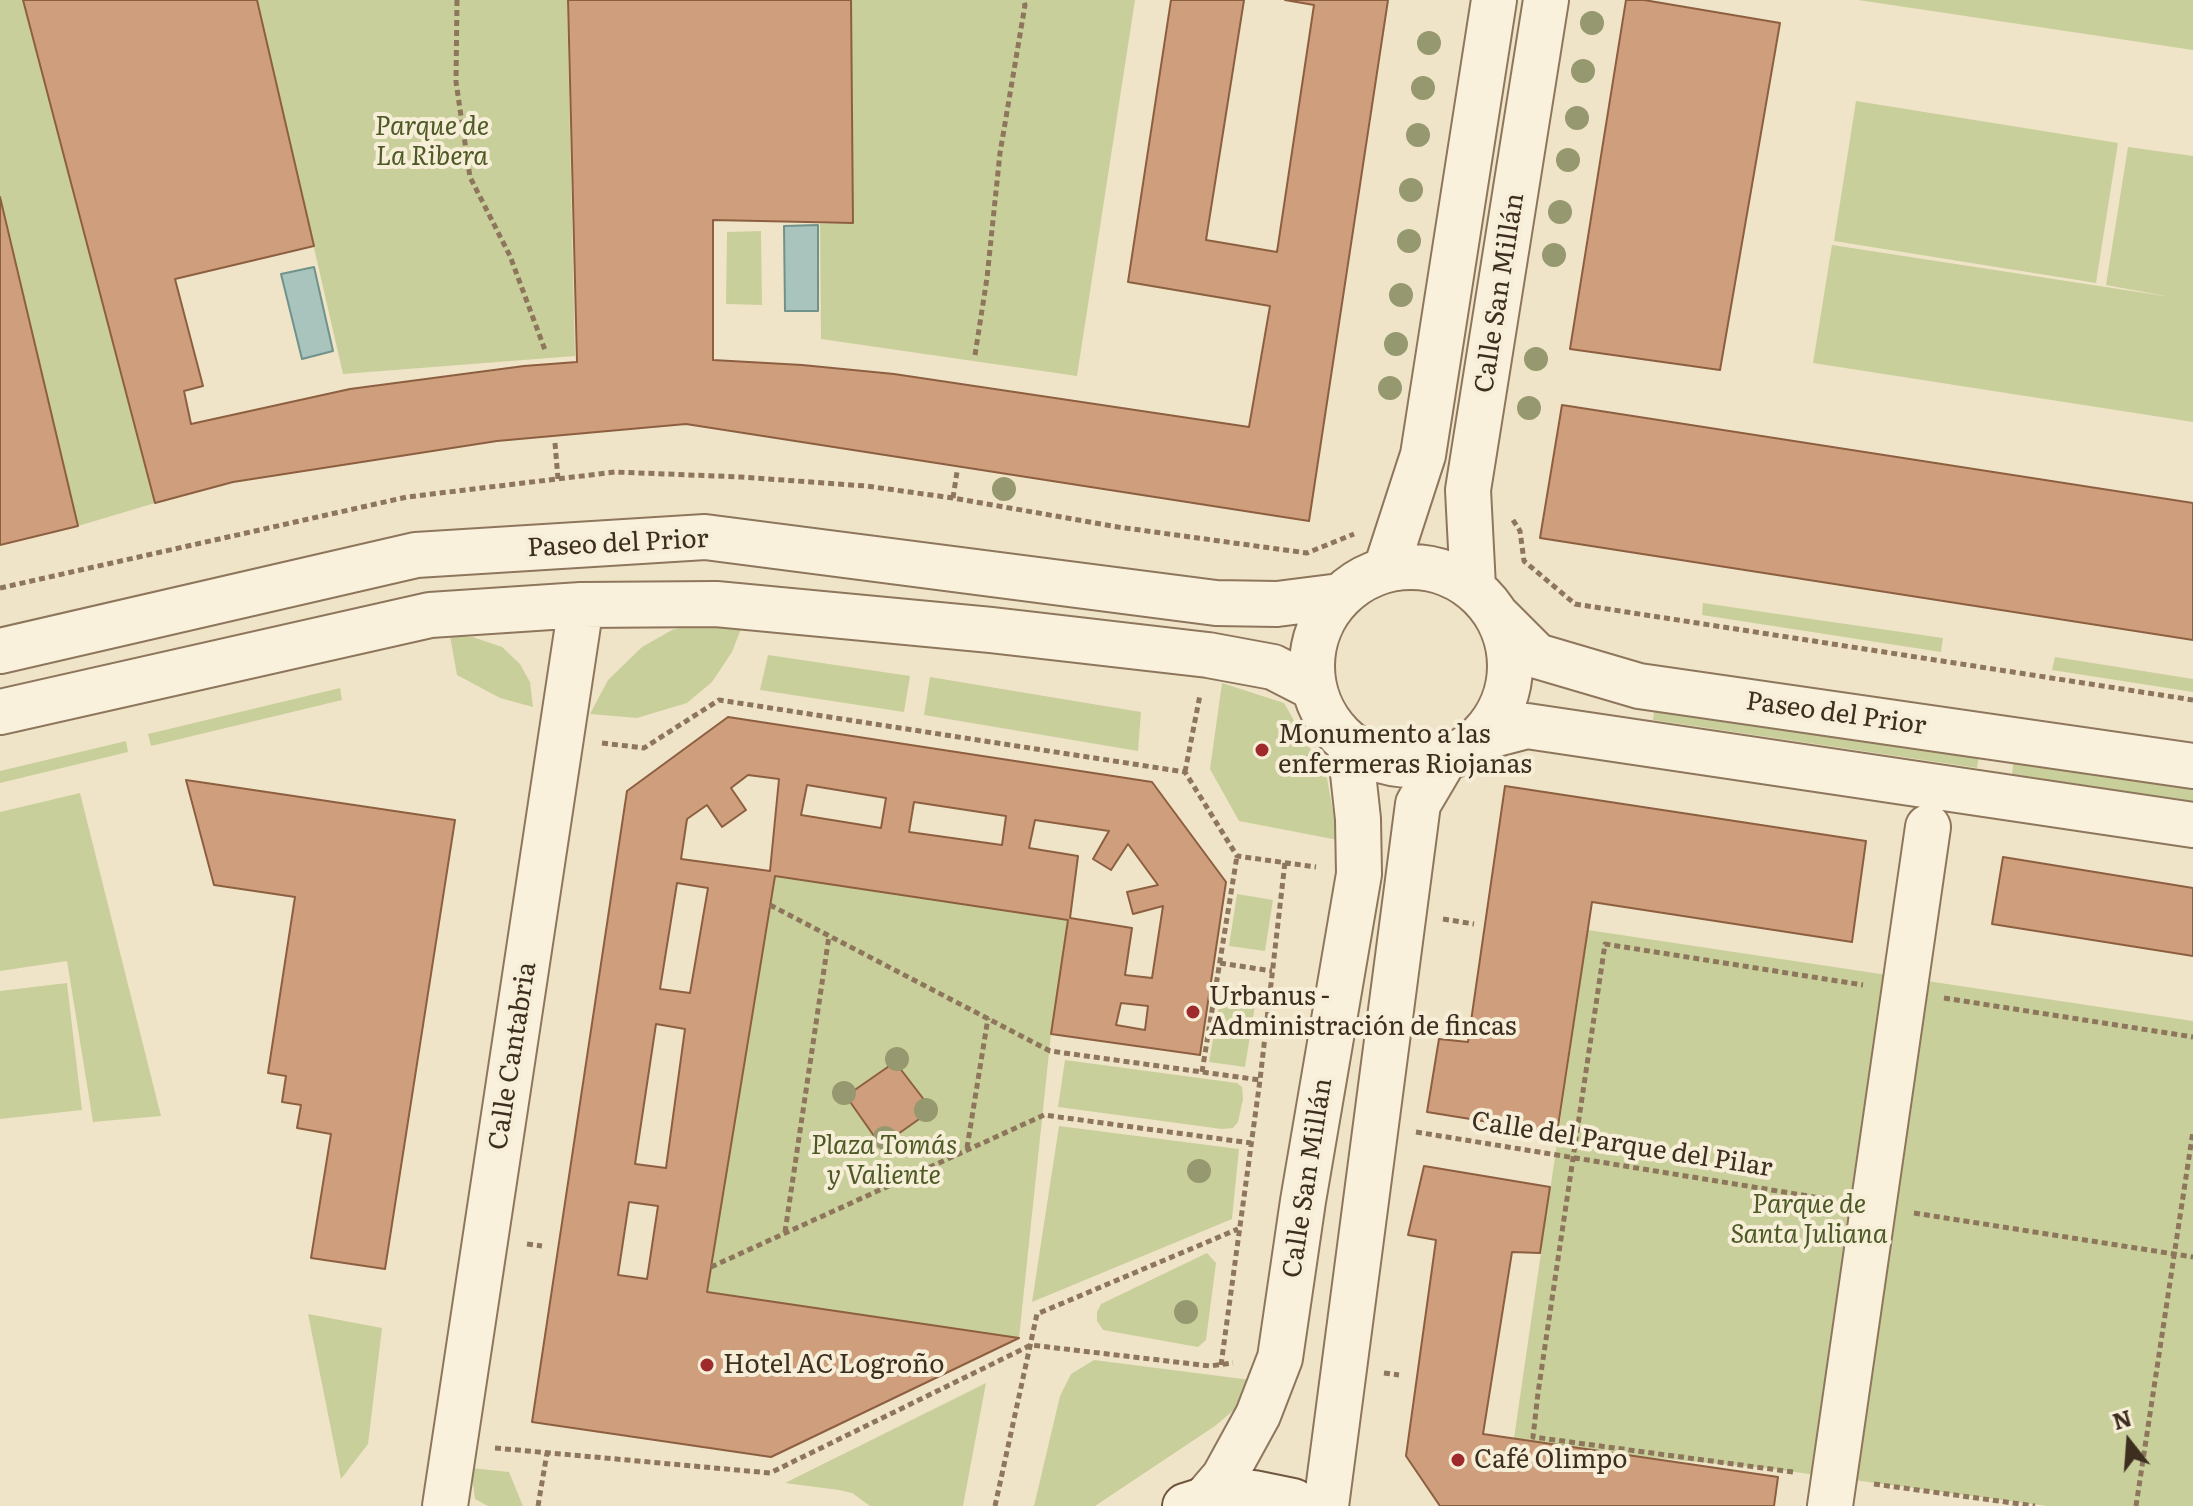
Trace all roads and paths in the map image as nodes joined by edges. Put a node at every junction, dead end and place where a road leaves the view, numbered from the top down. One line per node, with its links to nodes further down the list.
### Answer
1 (457, 0): 5 (path)
2 (1023, 0): 6 (path)
3 (1494, 0): 12 (street, Calle San Millán)
4 (1546, 0): 10 (street, Calle San Millán)
5 (545, 350)
6 (975, 355)
7 (555, 443): 9 (path)
8 (957, 472): 11 (path)
9 (558, 479)
10 (1468, 490): 14 (street, Calle San Millán); 19 (path)
11 (953, 498)
12 (1386, 569): 13 (street); 14 (street)
13 (1340, 596): 16 (street, Paseo del Prior); 18 (street)
14 (1486, 602): 22 (street); 25 (street, Paseo del Prior)
15 (581, 605): 17 (street); 20 (street); 21 (street, Calle Cantabria)
16 (0, 651)
17 (1208, 655): 18 (street); 26 (path)
18 (1312, 687): 23 (street)
19 (2193, 700)
20 (0, 712)
21 (561, 738): 26 (path); 55 (street, Calle Cantabria)
22 (1481, 738): 24 (street); 27 (street)
23 (1350, 746): 24 (street); 31 (street, Calle San Millán)
24 (1444, 760): 41 (street)
25 (2193, 766)
26 (1185, 772): 29 (path)
27 (2193, 825)
28 (1928, 827): 36 (street)
29 (1237, 856): 30 (path); 34 (path)
30 (1285, 862): 31 (path); 35 (path)
31 (1359, 874): 53 (street, Calle San Millán)
32 (770, 905): 33 (path)
33 (829, 936): 37 (path); 48 (path)
34 (1220, 963): 35 (path); 39 (path)
35 (1272, 971): 40 (path)
36 (1903, 992): 38 (path); 45 (path); 46 (street)
37 (988, 1018): 39 (path); 44 (path)
38 (2193, 1037)
39 (1202, 1072): 40 (path)
40 (1260, 1080): 43 (path)
41 (1376, 1126): 45 (path, Calle del Parque del Pilar); 63 (street)
42 (2193, 1131): 49 (path)
43 (1251, 1143): 44 (path); 47 (path)
44 (967, 1149): 48 (path)
45 (1573, 1157): 46 (path, Calle del Parque del Pilar); 57 (path)
46 (1873, 1206): 49 (path, Calle del Parque del Pilar); 57 (street)
47 (1239, 1228): 52 (path); 54 (path)
48 (785, 1233): 51 (path)
49 (2174, 1254): 50 (path, Calle del Parque del Pilar); 65 (path)
50 (2193, 1257)
51 (711, 1267)
52 (1031, 1345): 54 (path); 56 (path); 61 (path)
53 (1280, 1358): 54 (path); 58 (street, Calle San Millán)
54 (1221, 1365)
55 (455, 1444): 56 (path); 59 (street, Calle Cantabria)
56 (547, 1453): 60 (path)
57 (1832, 1492): 64 (path)
58 (1196, 1502): 62 (street)
59 (445, 1506)
60 (538, 1506)
61 (995, 1506)
62 (1302, 1506)
63 (1326, 1506)
64 (2035, 1506)
65 (2136, 1506)

